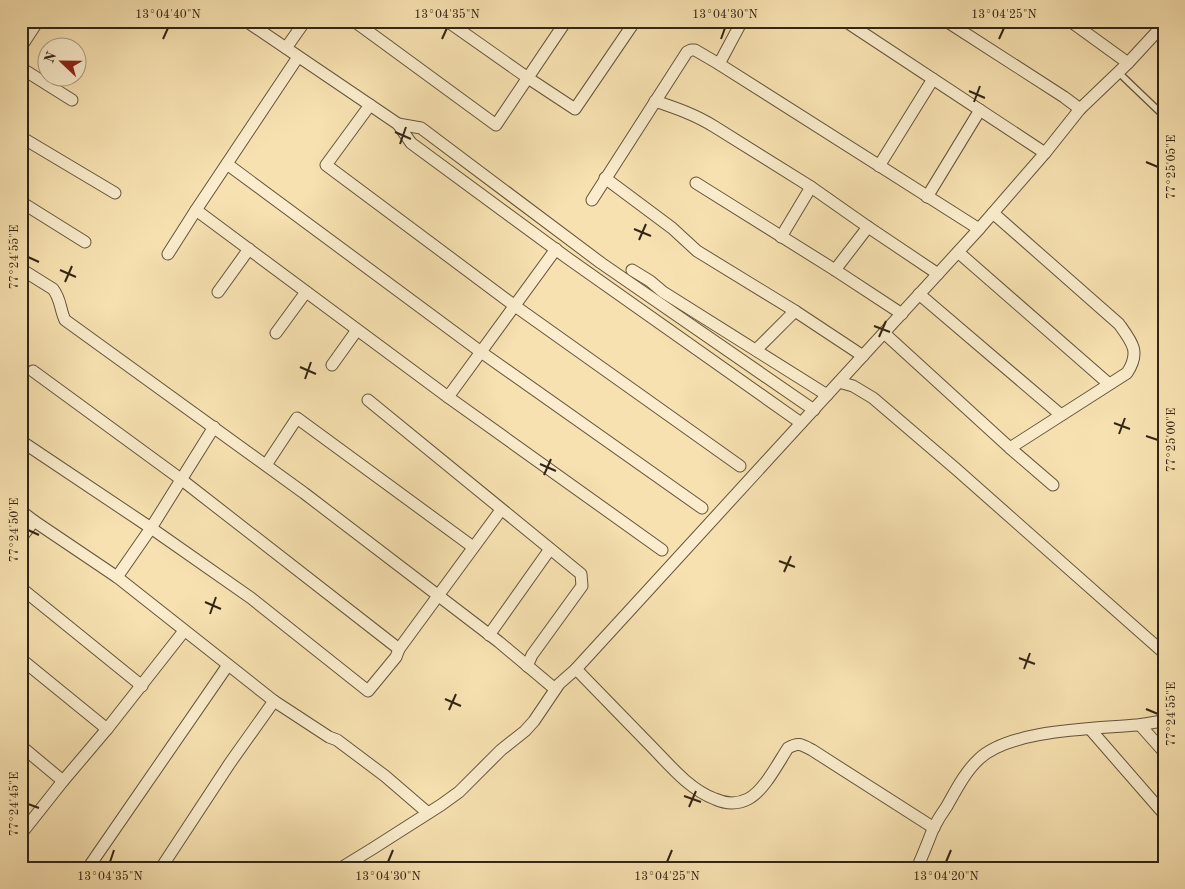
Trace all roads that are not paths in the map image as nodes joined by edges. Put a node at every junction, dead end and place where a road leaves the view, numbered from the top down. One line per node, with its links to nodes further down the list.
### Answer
1 (38, 21): 13 (street)
2 (246, 21): 14 (street)
3 (305, 21): 14 (street)
4 (354, 21): 20 (street)
5 (447, 21): 20 (street)
6 (635, 21): 20 (street)
7 (742, 21): 17 (street)
8 (845, 21): 21 (street)
9 (946, 21): 25 (street)
10 (1070, 21): 16 (street)
11 (565, 22): 20 (street)
12 (1164, 24): 16 (street)
13 (21, 47)
14 (286, 48): 15 (street)
15 (298, 57): 24 (street); 31 (street)
16 (1128, 63): 19 (street)
17 (719, 64): 23 (street); 32 (street)
18 (21, 68): 22 (street)
19 (1118, 72): 25 (street); 27 (lane)
20 (528, 78)
21 (934, 79): 26 (street); 32 (street)
22 (72, 100)
23 (655, 101): 33 (street); 35 (street)
24 (370, 105): 28 (street); 57 (street)
25 (1080, 109): 30 (street)
26 (980, 110): 30 (street); 37 (street)
27 (1164, 116)
28 (398, 124): 47 (street); 73 (street)
29 (21, 137): 36 (street)
30 (1045, 153): 41 (street)
31 (227, 164): 40 (street); 64 (street)
32 (880, 166): 37 (street)
33 (605, 178): 38 (street); 58 (street)
34 (696, 183): 44 (street)
35 (811, 187): 42 (street); 44 (street)
36 (115, 193)
37 (927, 196): 43 (street)
38 (592, 200)
39 (21, 202): 45 (street)
40 (196, 210): 46 (street); 49 (street)
41 (992, 213): 43 (street); 69 (street)
42 (868, 227): 52 (street); 53 (street)
43 (979, 229): 48 (street)
44 (781, 236): 52 (street)
45 (85, 242)
46 (249, 249): 54 (street); 55 (street)
47 (556, 250): 57 (street); 75 (street)
48 (958, 252): 53 (street); 69 (street)
49 (168, 254)
50 (21, 269): 76 (street)
51 (632, 270): 63 (street)
52 (835, 270): 59 (street)
53 (938, 274): 56 (street)
54 (218, 292)
55 (306, 292): 60 (street); 61 (street)
56 (919, 294): 59 (street); 74 (street)
57 (515, 306): 64 (street); 80 (street)
58 (794, 311): 63 (street); 65 (street)
59 (902, 314): 62 (street)
60 (357, 330): 66 (street); 71 (street)
61 (276, 333)
62 (884, 333): 65 (street); 78 (street)
63 (756, 350): 70 (street)
64 (481, 352): 71 (street); 83 (street)
65 (863, 356): 68 (street)
66 (332, 365)
67 (33, 371): 81 (street)
68 (839, 382): 70 (street); 98 (street)
69 (1109, 384): 74 (street)
70 (827, 395): 73 (street)
71 (448, 397): 91 (street)
72 (368, 400): 84 (street)
73 (814, 410): 75 (street)
74 (1061, 416): 78 (street)
75 (801, 423): 102 (street)
76 (214, 427): 79 (street); 81 (street)
77 (21, 441): 87 (street)
78 (1010, 448): 82 (street)
79 (266, 465): 89 (street); 94 (street)
80 (740, 466)
81 (182, 480): 87 (street); 97 (street)
82 (1053, 485)
83 (702, 508)
84 (501, 510): 89 (street); 90 (street)
85 (21, 511): 86 (street)
86 (34, 521): 88 (street); 92 (street)
87 (151, 528): 92 (street); 97 (street)
88 (21, 538)
89 (473, 547): 94 (street)
90 (550, 549): 96 (street); 101 (street)
91 (662, 550)
92 (117, 577): 95 (street)
93 (21, 588): 103 (street)
94 (438, 596): 96 (street); 97 (street)
95 (184, 631): 100 (street); 103 (street)
96 (489, 635): 101 (street)
97 (399, 649)
98 (1164, 653)
99 (21, 660): 108 (street)
100 (228, 664): 105 (street); 117 (street)
101 (527, 666): 104 (street)
102 (576, 669): 104 (street); 115 (street)
103 (142, 686): 108 (street)
104 (555, 689): 113 (street)
105 (274, 701): 113 (street); 118 (street)
106 (1164, 721): 107 (street)
107 (1140, 725): 109 (street); 111 (street)
108 (107, 729): 112 (street)
109 (1090, 729): 114 (street); 115 (street)
110 (21, 746): 112 (street)
111 (1164, 752)
112 (63, 781): 116 (street)
113 (428, 814): 119 (street)
114 (1164, 814)
115 (934, 828): 120 (street)
116 (21, 834)
117 (88, 868)
118 (161, 868)
119 (341, 868)
120 (917, 868)

